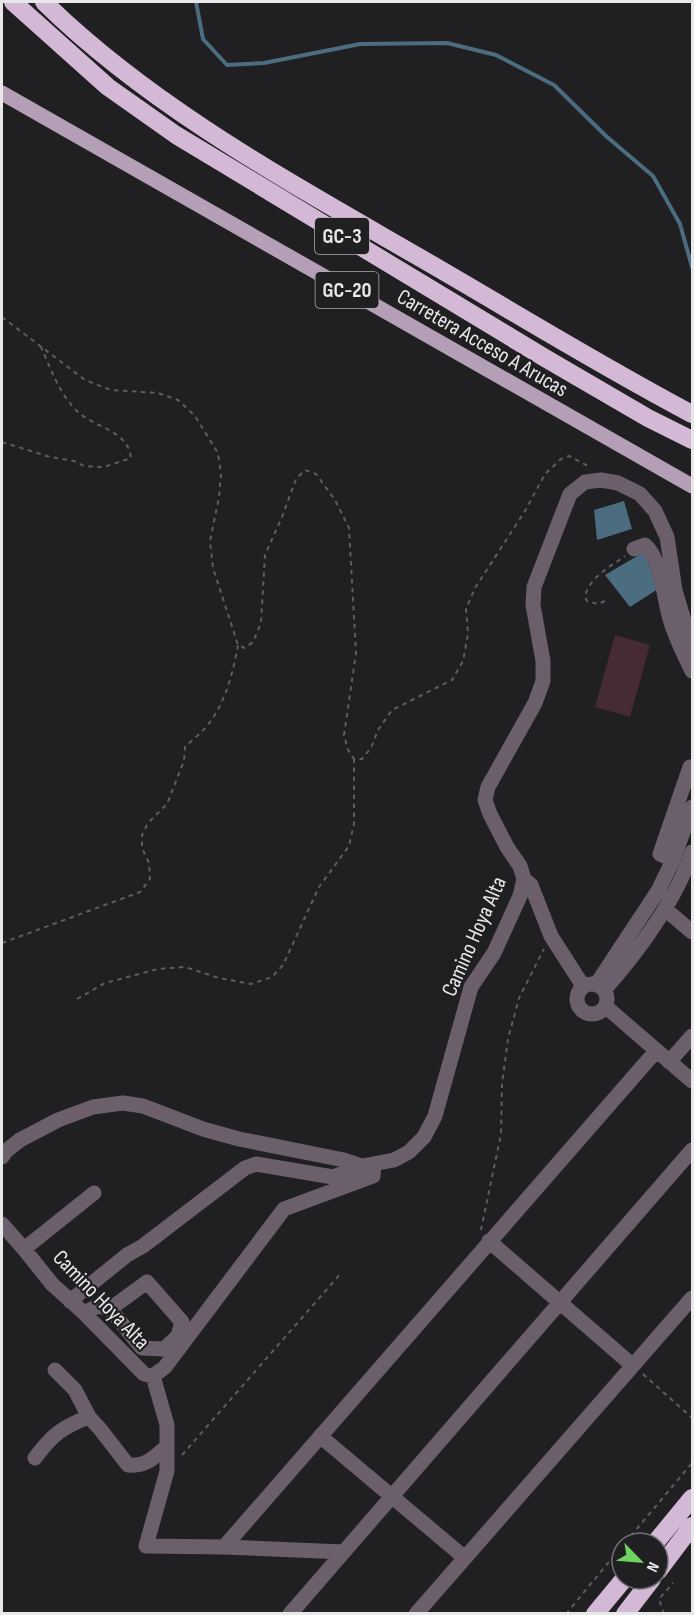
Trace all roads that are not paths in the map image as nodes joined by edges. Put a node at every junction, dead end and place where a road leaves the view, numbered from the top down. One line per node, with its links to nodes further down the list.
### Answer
1 (13, 2): 5 (highway, GC-3)
2 (44, 2): 4 (highway, GC-3)
3 (2, 93): 6 (main road, Carretera Acceso A Arucas / GC-20)
4 (693, 414)
5 (693, 440)
6 (693, 486)
7 (634, 549): 9 (street)
8 (693, 648): 13 (street, Camino Hoya Alta)
9 (693, 671)
10 (690, 766): 11 (street)
11 (689, 807): 16 (street)
12 (693, 852): 14 (street)
13 (524, 879): 16 (street); 24 (street, Camino Hoya Alta)
14 (665, 909): 15 (street); 16 (street)
15 (693, 932)
16 (594, 987): 17 (street); 17 (street)
17 (605, 1006): 19 (street)
18 (693, 1036): 20 (street)
19 (656, 1051): 20 (street); 27 (street)
20 (669, 1062): 21 (street)
21 (693, 1081)
22 (693, 1150): 31 (street)
23 (2, 1157): 24 (street)
24 (368, 1166): 30 (street); 36 (street, Camino Hoya Alta)
25 (94, 1193): 28 (street)
26 (2, 1224): 28 (street, Camino Hoya Alta)
27 (489, 1241): 31 (street); 38 (street)
28 (24, 1249): 30 (street, Camino Hoya Alta)
29 (693, 1298): 34 (street)
30 (70, 1300): 33 (street, Camino Hoya Alta)
31 (560, 1302): 34 (street); 41 (street)
32 (110, 1309): 32 (street); 33 (street)
33 (84, 1313): 36 (street, Camino Hoya Alta)
34 (632, 1365): 48 (street)
35 (56, 1370): 37 (street)
36 (153, 1376): 39 (street)
37 (89, 1417): 39 (street); 40 (street)
38 (320, 1436): 41 (street); 45 (street)
39 (166, 1447): 45 (street)
40 (35, 1458)
41 (393, 1496): 46 (street); 48 (street)
42 (693, 1498): 44 (highway)
43 (693, 1526): 47 (highway)
44 (665, 1531)
45 (224, 1547): 46 (street)
46 (344, 1552): 51 (street)
47 (670, 1556)
48 (465, 1558): 52 (street)
49 (614, 1591): 53 (highway)
50 (643, 1591): 54 (highway)
51 (291, 1614)
52 (416, 1614)
53 (595, 1614)
54 (625, 1614)

